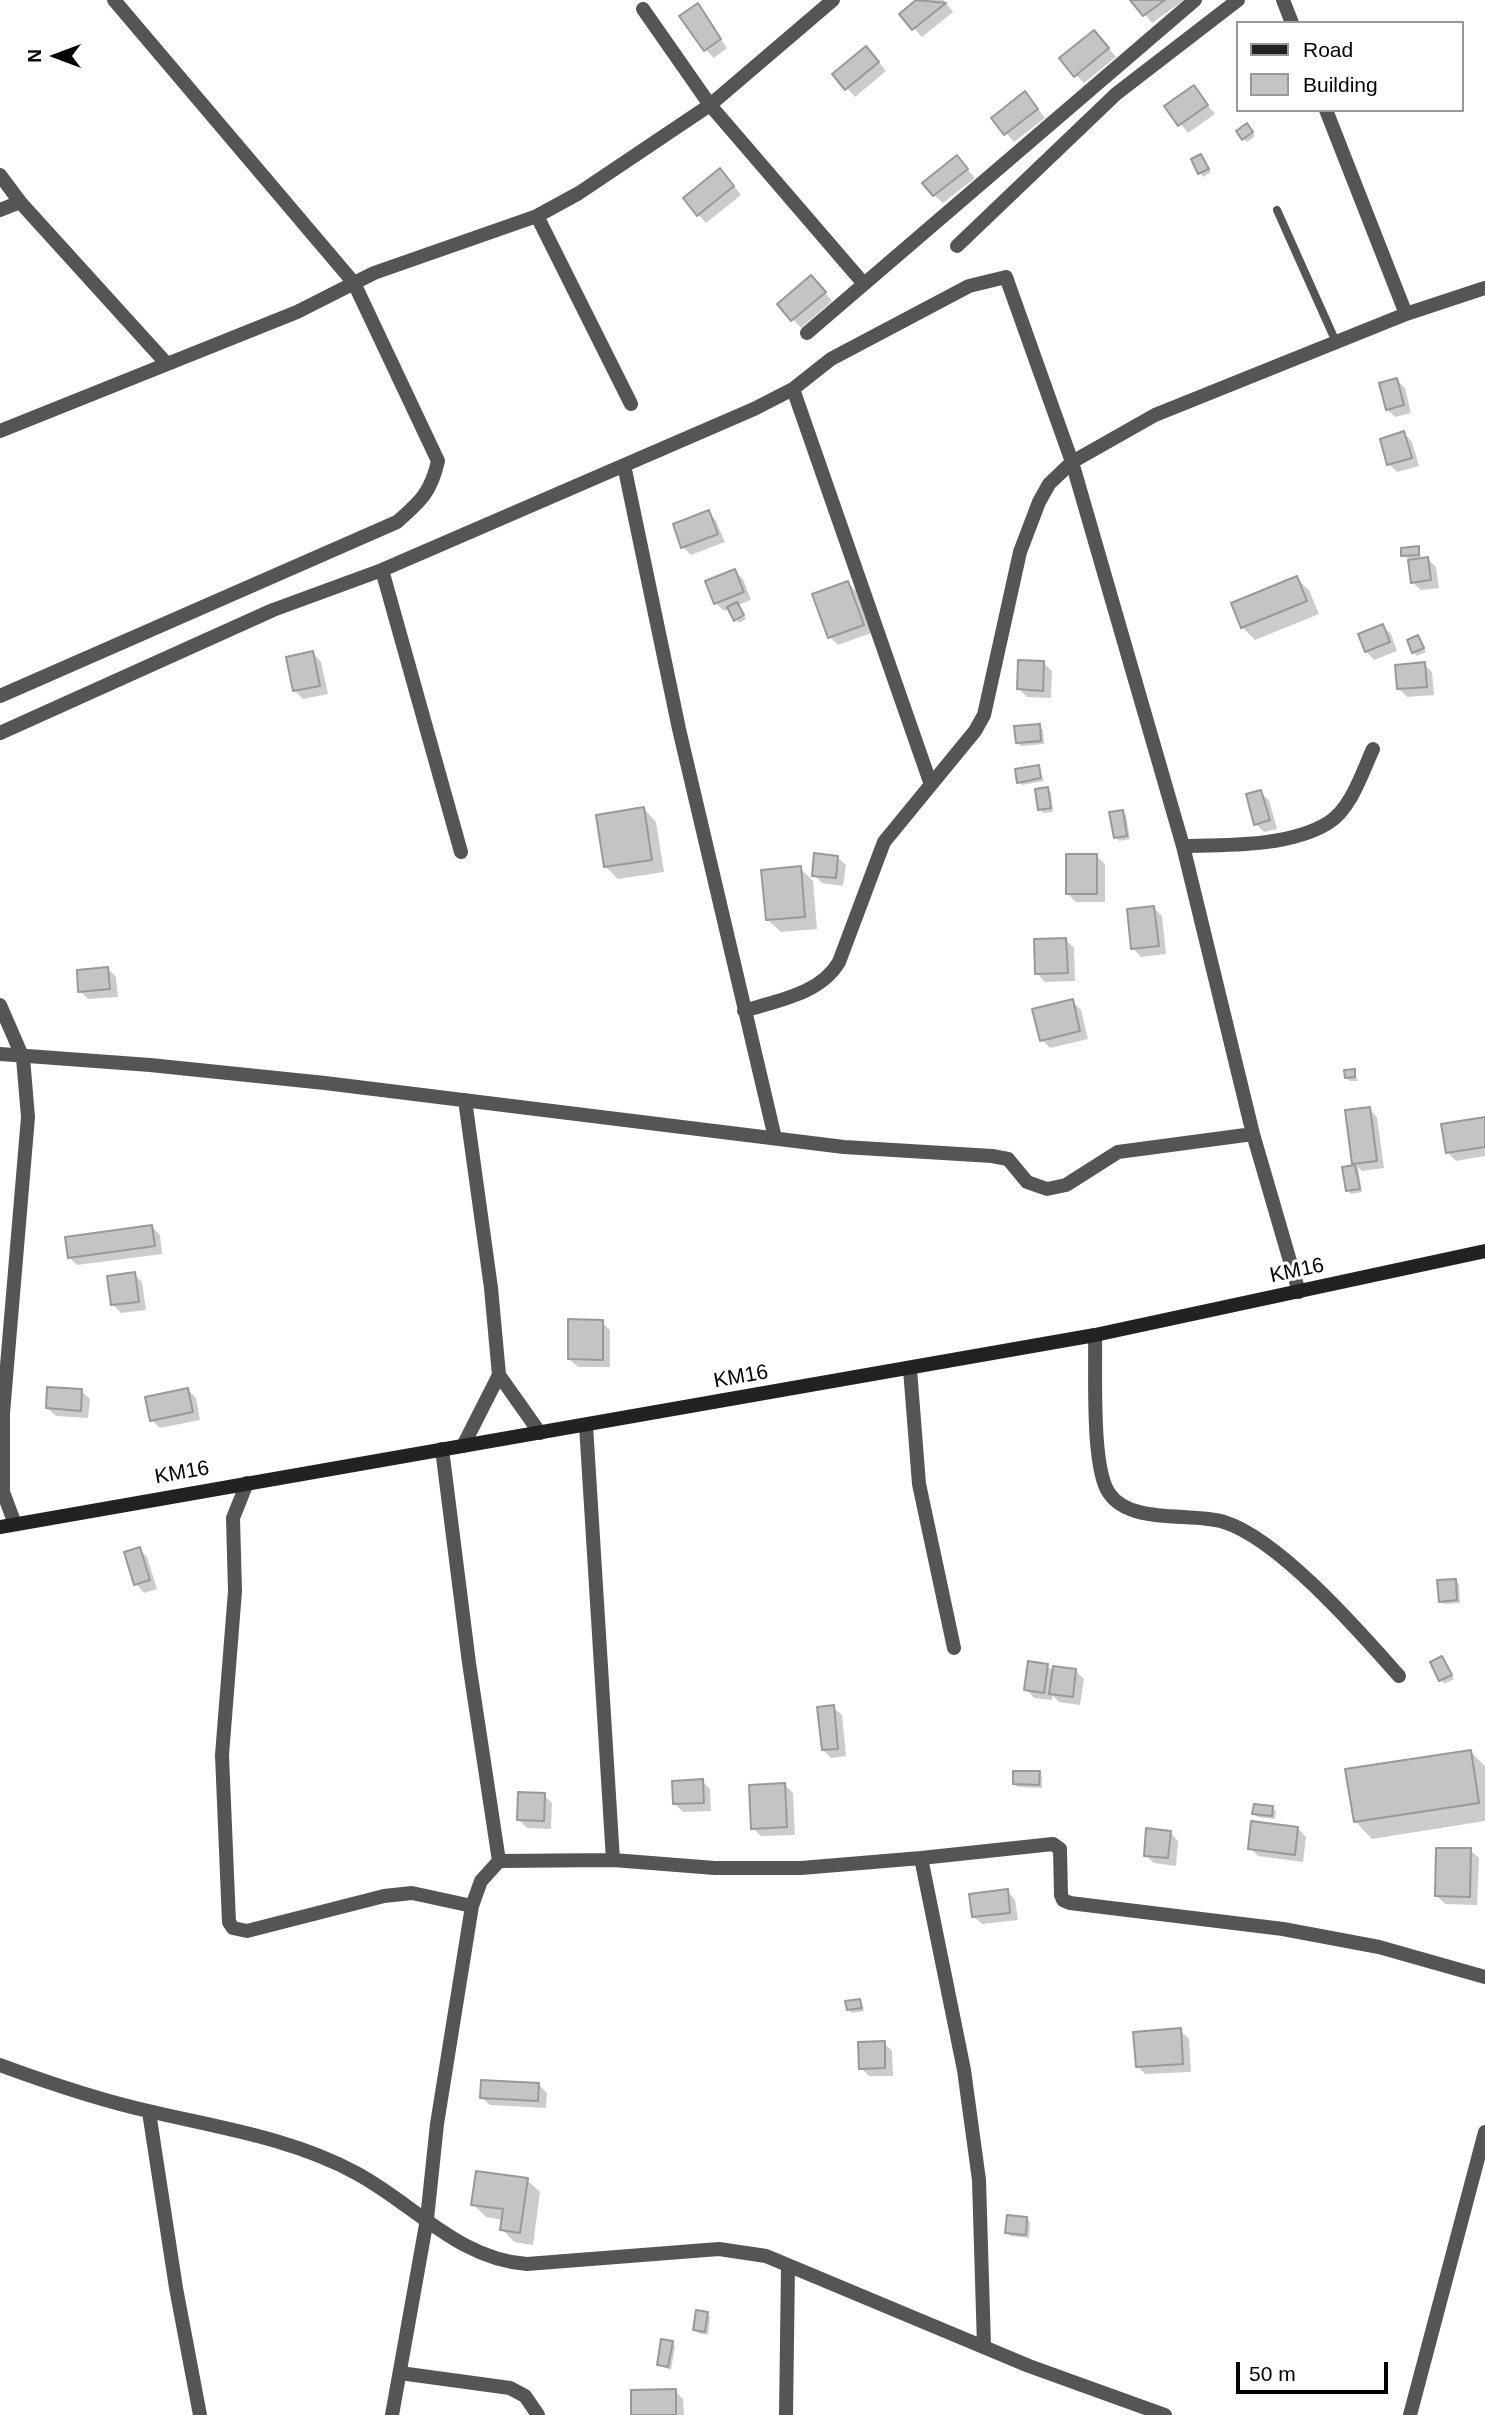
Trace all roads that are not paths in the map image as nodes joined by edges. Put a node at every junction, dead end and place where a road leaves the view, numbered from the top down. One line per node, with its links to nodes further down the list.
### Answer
1 (114, 0): 16 (street)
2 (833, 0): 8 (street)
3 (1195, 0): 17 (street)
4 (1238, 0): 15 (street)
5 (1283, 0): 7 (street)
6 (643, 9): 8 (street)
7 (1291, 21)
8 (710, 105): 14 (street); 17 (street)
9 (1327, 112): 19 (street)
10 (0, 176): 11 (street)
11 (20, 202): 13 (street); 22 (street)
12 (1277, 210): 21 (lane)
13 (0, 211)
14 (537, 216): 16 (street); 24 (street)
15 (957, 246)
16 (355, 283): 22 (street); 29 (street)
17 (864, 284): 20 (street)
18 (1485, 288): 19 (street)
19 (1406, 314): 21 (street)
20 (807, 333)
21 (1336, 342): 26 (street)
22 (167, 364): 25 (street)
23 (793, 388): 26 (street); 27 (street); 32 (street)
24 (631, 404)
25 (0, 431)
26 (1072, 462): 32 (street); 33 (street)
27 (624, 465): 28 (street); 36 (street)
28 (382, 569): 30 (street); 34 (street)
29 (0, 696)
30 (0, 733)
31 (1373, 749): 33 (street)
32 (930, 782): 36 (street)
33 (1183, 846): 40 (street)
34 (461, 852)
35 (0, 1005): 38 (street)
36 (744, 1011): 41 (street)
37 (0, 1054): 38 (street)
38 (23, 1058): 39 (street); 52 (street)
39 (465, 1100): 41 (street); 46 (street)
40 (1253, 1134): 41 (street); 43 (street)
41 (775, 1138)
42 (1485, 1251): 43 (street, KM16)
43 (1299, 1292): 44 (street, KM16)
44 (1095, 1335): 45 (street, KM16); 55 (street)
45 (910, 1369): 47 (street, KM16); 54 (street)
46 (499, 1375): 48 (street); 49 (street)
47 (586, 1425): 48 (street, KM16); 57 (street)
48 (540, 1433): 49 (street, KM16)
49 (463, 1446): 50 (street, KM16)
50 (442, 1449): 51 (street, KM16); 58 (street)
51 (247, 1483): 52 (street, KM16); 59 (street)
52 (15, 1524): 53 (street, KM16)
53 (0, 1527)
54 (954, 1648)
55 (1399, 1676)
56 (921, 1858): 57 (street); 60 (street); 66 (street)
57 (613, 1860): 58 (street)
58 (499, 1861): 59 (street)
59 (472, 1906): 64 (street)
60 (1485, 1977)
61 (0, 2065): 62 (street)
62 (149, 2112): 64 (street); 68 (street)
63 (1485, 2132): 73 (street)
64 (427, 2219): 65 (street); 67 (street)
65 (788, 2266): 66 (street); 71 (street)
66 (984, 2346): 72 (street)
67 (400, 2373): 69 (street); 70 (street)
68 (200, 2415)
69 (392, 2415)
70 (538, 2415)
71 (786, 2415)
72 (1165, 2415)
73 (1410, 2415)

